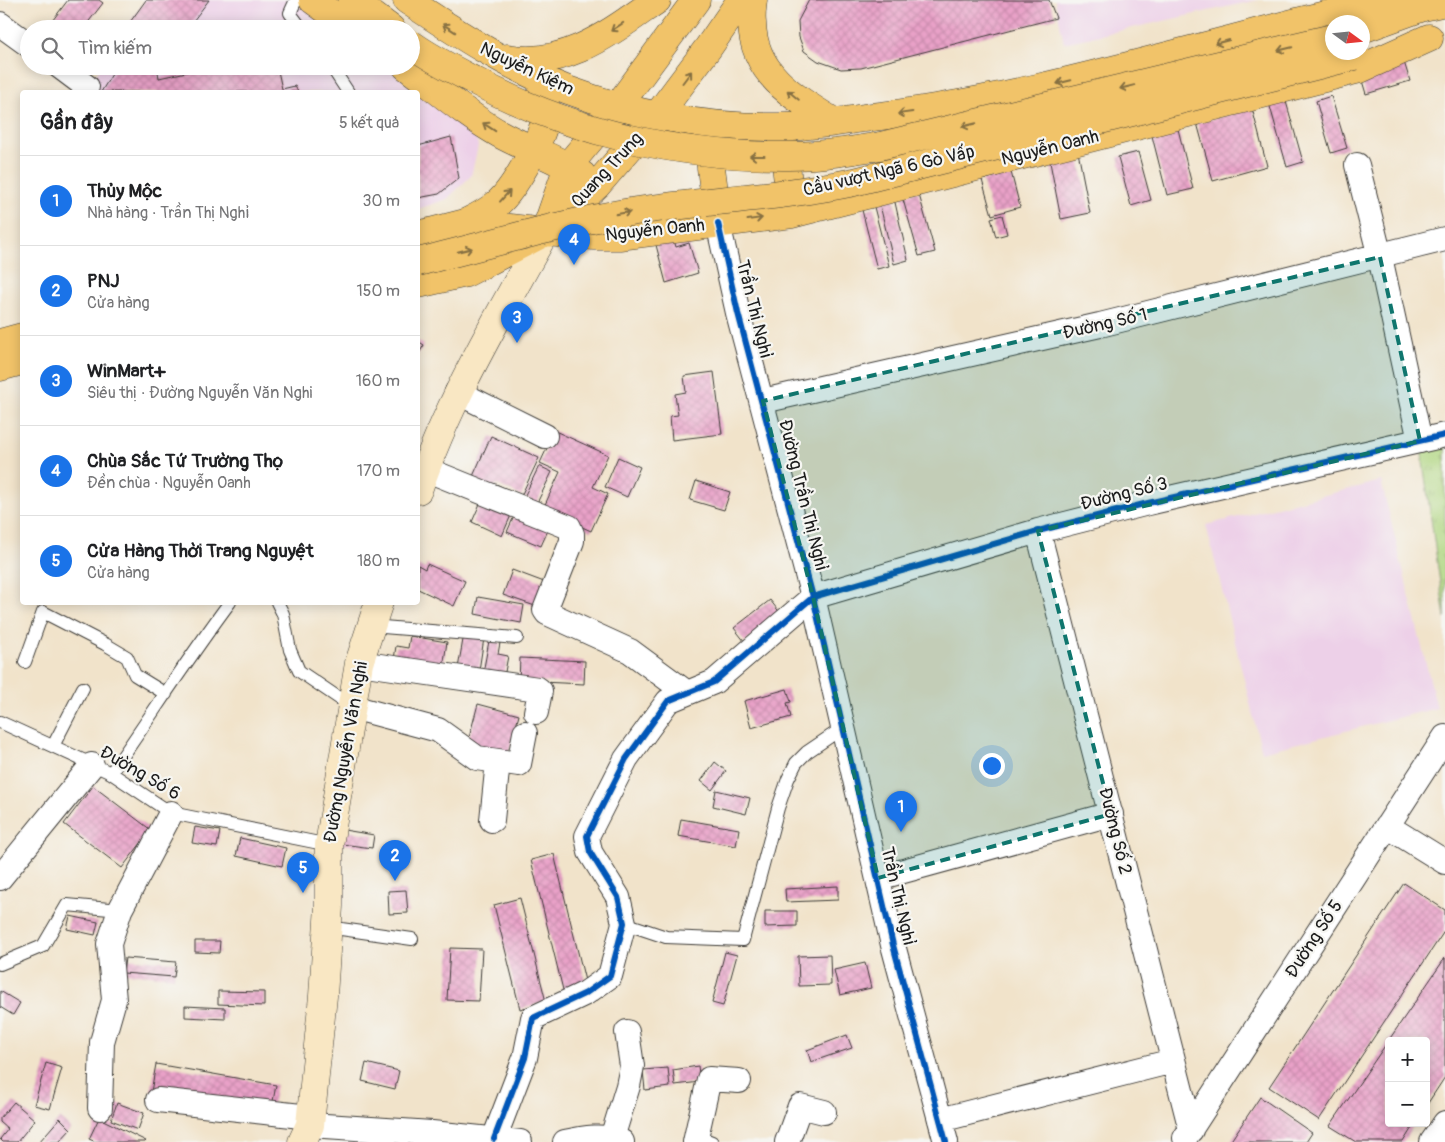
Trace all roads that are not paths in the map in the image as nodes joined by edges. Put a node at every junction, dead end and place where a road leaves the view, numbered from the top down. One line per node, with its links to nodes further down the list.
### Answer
1 (296, 0): 10 (lane)
2 (313, 0): 11 (main road)
3 (352, 0): 12 (main road)
4 (407, 0): 20 (main road, Nguyễn Kiệm, one-way to 4)
5 (657, 0): 20 (main road, one-way to 20)
6 (696, 0): 28 (main road, Quang Trung)
7 (741, 0): 29 (main road, Quang Trung, one-way to 7)
8 (753, 0): 30 (main road, one-way to 8)
9 (1434, 5): 14 (main road); 30 (main road, one-way to 30)
10 (296, 20)
11 (341, 20)
12 (379, 20)
13 (0, 24): 16 (street)
14 (1370, 26)
15 (1437, 36): 19 (main road, Nguyễn Oanh); 37 (main road, Nguyễn Oanh)
16 (20, 38)
17 (1325, 40): 18 (main road, Cầu vượt Ngã 6 Gò Vấp, one-way to 18, bridge)
18 (420, 51)
19 (1370, 52)
20 (490, 54): 22 (main road, Nguyễn Kiệm)
21 (1339, 60): 44 (main road, Cầu vượt Ngã 6 Gò Vấp, one-way to 21, bridge)
22 (528, 73): 28 (main road, Nguyễn Kiệm); 33 (main road)
23 (71, 75): 26 (street)
24 (337, 75): 27 (lane)
25 (418, 75): 33 (main road, one-way to 25)
26 (86, 90)
27 (347, 90)
28 (618, 106): 29 (main road, Nguyễn Kiệm); 35 (main road, Quang Trung)
29 (657, 116): 31 (main road); 36 (main road, Quang Trung)
30 (834, 122): 32 (main road)
31 (706, 123): 32 (main road); 39 (main road)
32 (781, 127): 37 (main road)
33 (532, 150): 35 (main road); 38 (main road, one-way to 33)
34 (1357, 165): 43 (street)
35 (568, 166): 36 (main road); 40 (main road, Quang Trung)
36 (597, 185): 40 (main road, Quang Trung)
37 (792, 214): 39 (main road, Nguyễn Oanh, one-way to 37)
38 (465, 223): 40 (main road, Nguyễn Oanh); 41 (main road)
39 (718, 224): 40 (main road, Nguyễn Oanh); 53 (street, Trần Thị Nghỉ)
40 (545, 232): 45 (main road); 52 (main road)
41 (420, 234)
42 (1445, 239): 43 (street, Đường Số 1)
43 (1380, 256): 53 (street, Đường Số 1); 56 (street)
44 (420, 261)
45 (420, 284)
46 (20, 338): 47 (main road)
47 (0, 343)
48 (20, 362): 49 (main road)
49 (0, 367)
50 (20, 379): 51 (main road)
51 (0, 384)
52 (457, 392): 55 (street); 57 (main road)
53 (763, 401): 59 (street, Đường Trần Thị Nghỉ)
54 (1445, 435): 56 (street, Đường Số 3)
55 (545, 436)
56 (1420, 440): 58 (street, Đường Số 3)
57 (421, 479): 67 (street)
58 (1038, 531): 59 (street, Đường Số 3); 79 (street, Đường Số 2)
59 (813, 596): 67 (street); 72 (street, Trần Thị Nghỉ)
60 (228, 605): 68 (lane)
61 (278, 605): 69 (lane)
62 (375, 614): 63 (lane); 65 (main road, Đường Nguyễn Văn Nghi)
63 (517, 638)
64 (25, 662): 68 (lane)
65 (359, 663): 69 (main road, Đường Nguyễn Văn Nghi); 70 (street)
66 (83, 688): 75 (lane)
67 (687, 693): 87 (street)
68 (166, 694): 77 (lane)
69 (352, 707): 76 (street); 82 (main road, Đường Nguyễn Văn Nghi)
70 (536, 712)
71 (0, 722): 75 (lane, Đường Số 6)
72 (844, 726): 85 (street, Trần Thị Nghỉ); 87 (lane)
73 (525, 733): 76 (street)
74 (1445, 737): 81 (street, Đường Số 5)
75 (53, 746): 77 (lane, Đường Số 6)
76 (498, 761): 80 (street)
77 (101, 769): 78 (lane, Đường Số 6); 84 (street)
78 (171, 813): 82 (lane, Đường Số 6); 86 (street)
79 (1111, 814): 85 (street); 92 (street, Đường Số 2)
80 (492, 820)
81 (1387, 826): 83 (street); 100 (street, Đường Số 5)
82 (329, 845): 88 (main road, Đường Nguyễn Văn Nghi)
83 (1445, 862)
84 (0, 878)
85 (878, 878): 97 (street, Trần Thị Nghỉ)
86 (120, 910): 90 (lane); 95 (street)
87 (624, 923): 102 (street)
88 (327, 926): 89 (lane); 99 (main road, Đường Nguyễn Văn Nghi)
89 (412, 939)
90 (0, 964)
91 (627, 1032): 103 (street)
92 (1173, 1061): 97 (street); 100 (street, Đường Số 2)
93 (739, 1081): 104 (street)
94 (158, 1100): 99 (street)
95 (100, 1108)
96 (824, 1112): 107 (street)
97 (940, 1120): 108 (street, Trần Thị Nghỉ)
98 (1445, 1123): 109 (street)
99 (307, 1128): 101 (street)
100 (1187, 1136)
101 (449, 1138): 102 (street)
102 (494, 1139): 106 (street)
103 (617, 1140): 105 (street)
104 (701, 1140)
105 (577, 1141)
106 (520, 1142)
107 (788, 1142)
108 (946, 1142)
109 (1432, 1142)

